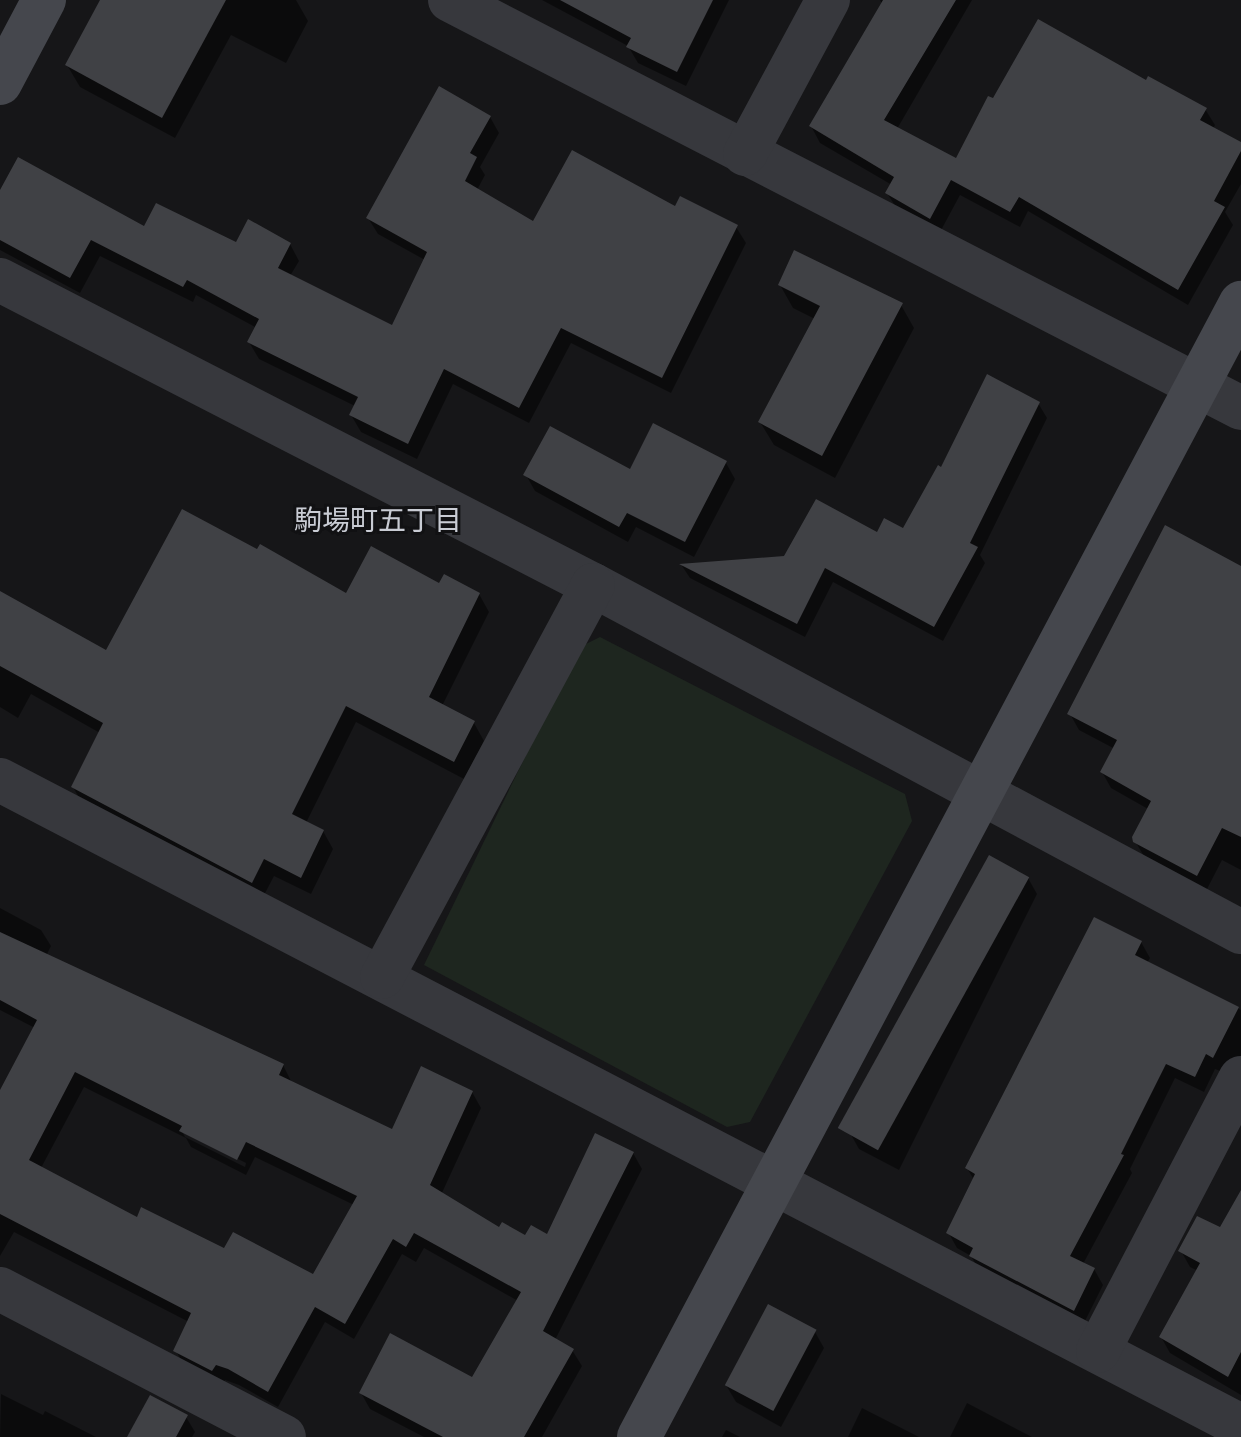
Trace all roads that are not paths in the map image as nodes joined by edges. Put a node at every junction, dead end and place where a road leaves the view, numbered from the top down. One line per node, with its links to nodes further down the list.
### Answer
1 (44, 0): 4 (street)
2 (450, 0): 5 (street)
3 (828, 0): 5 (street)
4 (0, 83)
5 (745, 154): 8 (street)
6 (0, 280): 10 (street)
7 (1241, 303): 8 (street)
8 (1198, 386): 9 (street); 12 (street)
9 (1241, 408)
10 (593, 585): 12 (street); 14 (street)
11 (0, 780): 14 (street)
12 (979, 793): 13 (street); 16 (street)
13 (1241, 932)
14 (382, 977): 16 (street)
15 (1241, 1078): 18 (street)
16 (774, 1181): 18 (street); 21 (street)
17 (0, 1289): 20 (street)
18 (1098, 1351): 19 (street)
19 (1241, 1426)
20 (284, 1437)
21 (639, 1437)

